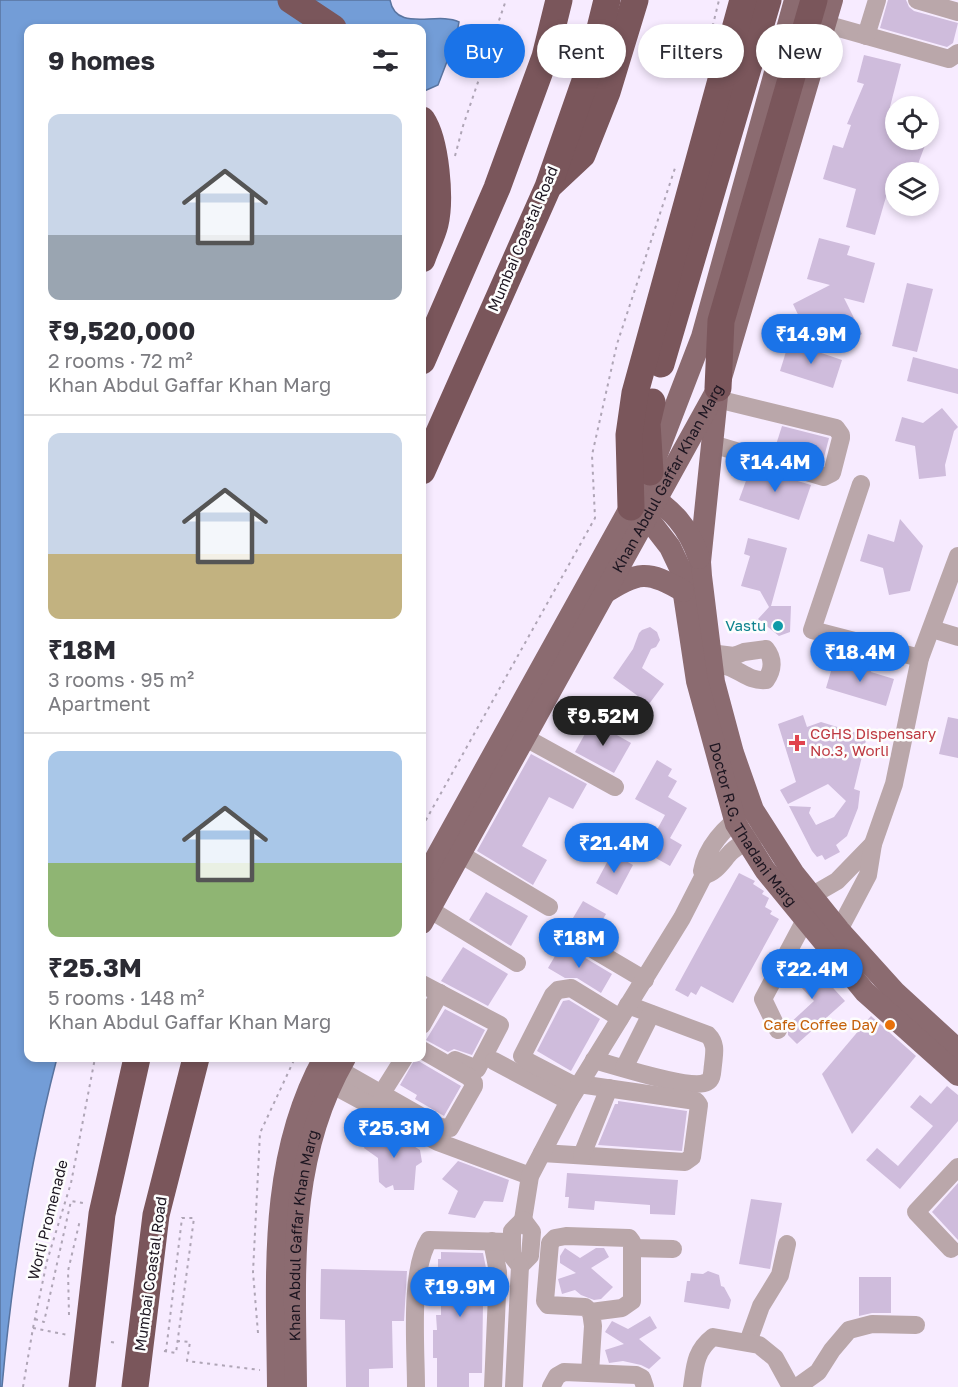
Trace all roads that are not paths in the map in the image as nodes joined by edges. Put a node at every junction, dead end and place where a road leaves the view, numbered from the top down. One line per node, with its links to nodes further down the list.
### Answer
1 (291, 0): 13 (highway)
2 (559, 0): 22 (highway)
3 (607, 0): 20 (highway, Mumbai Coastal Road)
4 (635, 0): 20 (highway)
5 (743, 0): 27 (highway)
6 (768, 0): 27 (highway)
7 (795, 0): 27 (main road, Khan Abdul Gaffar Khan Marg)
8 (814, 0): 23 (highway)
9 (832, 0): 14 (main road, Khan Abdul Gaffar Khan Marg)
10 (877, 0): 16 (street)
11 (917, 0): 12 (street)
12 (958, 12)
13 (327, 24)
14 (825, 24)
15 (843, 29): 16 (street)
16 (866, 36): 17 (street)
17 (958, 53)
18 (809, 78): 23 (main road, Khan Abdul Gaffar Khan Marg)
19 (426, 126): 21 (highway)
20 (548, 187): 25 (highway, Mumbai Coastal Road)
21 (426, 248)
22 (426, 352)
23 (717, 394): 24 (main road); 24 (street); 27 (main road, Khan Abdul Gaffar Khan Marg)
24 (712, 444): 28 (main road)
25 (426, 462)
26 (861, 484): 34 (street)
27 (645, 497): 28 (main road); 30 (main road, Doctor R.G. Thadani Marg); 31 (main road, Khan Abdul Gaffar Khan Marg); 43 (main road, Khan Abdul Gaffar Khan Marg)
28 (700, 562): 35 (main road, Doctor R.G. Thadani Marg)
29 (957, 563): 32 (street)
30 (683, 591): 31 (main road); 35 (main road, Doctor R.G. Thadani Marg)
31 (603, 594): 36 (main road, Khan Abdul Gaffar Khan Marg)
32 (932, 629): 33 (street); 34 (street)
33 (958, 637)
34 (920, 658): 40 (street)
35 (717, 725): 38 (main road, Doctor R.G. Thadani Marg)
36 (524, 737): 37 (street); 41 (main road, Khan Abdul Gaffar Khan Marg)
37 (615, 787)
38 (744, 815): 39 (main road, Doctor R.G. Thadani Marg); 42 (street)
39 (757, 836): 42 (street); 45 (main road, Doctor R.G. Thadani Marg)
40 (873, 844): 45 (street); 49 (street)
41 (460, 854): 44 (street); 46 (main road, Khan Abdul Gaffar Khan Marg)
42 (704, 874): 51 (street)
43 (426, 876)
44 (549, 908)
45 (804, 908): 49 (main road, Doctor R.G. Thadani Marg); 57 (street)
46 (426, 914)
47 (426, 917): 50 (street)
48 (562, 932): 51 (street)
49 (832, 937): 59 (main road, Doctor R.G. Thadani Marg); 68 (main road, Doctor R.G. Thadani Marg)
50 (516, 963)
51 (645, 980): 54 (street)
52 (426, 986): 53 (street)
53 (440, 993): 56 (street); 58 (street)
54 (620, 1012): 55 (street); 61 (street); 69 (street); 69 (street)
55 (651, 1014): 67 (street); 67 (street)
56 (426, 1018)
57 (778, 1030)
58 (426, 1045)
59 (958, 1050)
60 (426, 1052): 71 (street)
61 (594, 1060): 67 (street); 69 (street)
62 (494, 1061): 69 (street)
63 (136, 1062): 89 (highway)
64 (195, 1062): 90 (highway, Mumbai Coastal Road)
65 (401, 1062): 71 (street)
66 (335, 1067): 71 (street); 75 (street); 91 (main road, Khan Abdul Gaffar Khan Marg); 92 (main road, Khan Abdul Gaffar Khan Marg)
67 (624, 1068)
68 (958, 1075)
69 (573, 1088): 70 (street); 72 (street)
70 (609, 1088): 73 (street); 73 (street)
71 (381, 1094)
72 (542, 1153): 73 (street); 75 (street)
73 (582, 1155)
74 (958, 1167): 82 (street)
75 (530, 1176): 76 (street)
76 (524, 1220): 78 (street); 83 (street)
77 (492, 1241): 78 (street); 93 (street); 94 (street)
78 (512, 1242): 83 (street)
79 (787, 1244): 87 (street)
80 (632, 1248): 81 (street); 84 (street); 85 (street)
81 (673, 1249)
82 (951, 1249)
83 (520, 1268): 84 (street); 95 (street)
84 (547, 1271): 85 (street)
85 (591, 1312): 88 (street)
86 (916, 1325): 100 (street)
87 (748, 1342): 98 (street); 99 (street)
88 (590, 1373): 96 (street); 97 (street)
89 (82, 1387)
90 (135, 1387)
91 (278, 1387)
92 (296, 1387)
93 (417, 1387)
94 (493, 1387)
95 (514, 1387)
96 (551, 1387)
97 (645, 1387)
98 (692, 1387)
99 (791, 1387)
100 (797, 1387)

